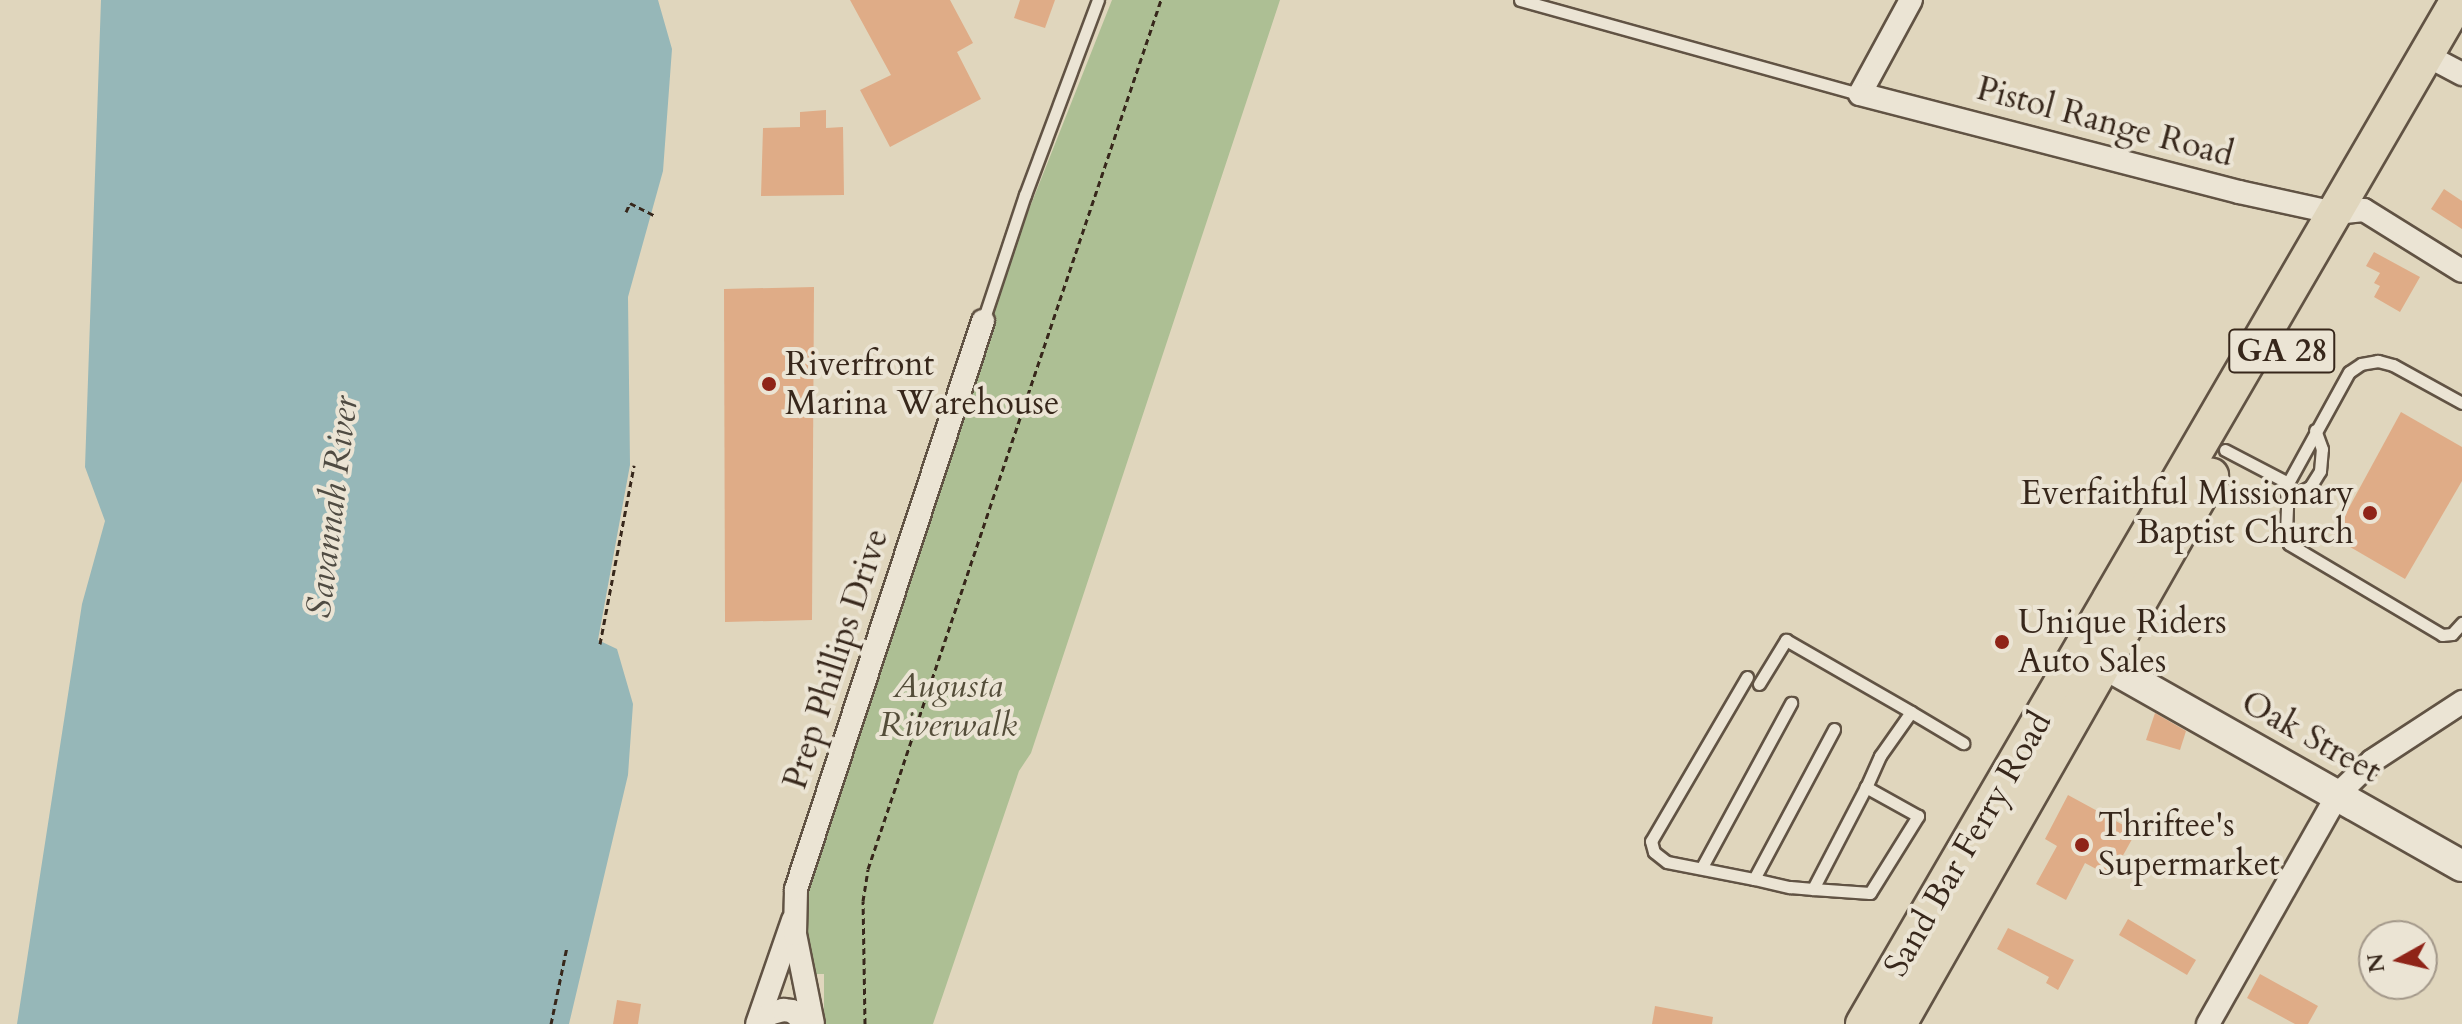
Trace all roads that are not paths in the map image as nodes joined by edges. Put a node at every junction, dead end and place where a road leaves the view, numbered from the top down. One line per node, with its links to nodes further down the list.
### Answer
1 (1098, 0): 9 (lane)
2 (1520, 0): 6 (lane)
3 (1911, 0): 6 (street)
4 (2458, 0): 5 (main road, Sand Bar Ferry Road / GA 28)
5 (2449, 58): 7 (main road, Sand Bar Ferry Road / GA 28)
6 (1860, 94): 7 (street, Pistol Range Road)
7 (2349, 211): 8 (street, Pistol Range Road); 12 (main road, Sand Bar Ferry Road / GA 28); 16 (main road, Sand Bar Ferry Road / GA 28)
8 (2462, 271)
9 (983, 321): 31 (street, Prep Phillips Drive)
10 (2462, 403): 11 (lane)
11 (2315, 430): 13 (lane); 14 (lane)
12 (2225, 450): 13 (lane); 16 (main road, Sand Bar Ferry Road / GA 28)
13 (2288, 483): 14 (lane)
14 (2288, 498): 15 (lane)
15 (2462, 623)
16 (2093, 656): 25 (street, Oak Street); 26 (main road, Sand Bar Ferry Road / GA 28)
17 (1747, 677): 28 (lane)
18 (1759, 684): 21 (lane)
19 (2462, 702): 25 (street)
20 (1791, 703): 28 (lane)
21 (1911, 712): 23 (lane); 24 (lane)
22 (1834, 729): 29 (lane)
23 (1963, 743)
24 (1866, 787): 30 (lane); 30 (lane)
25 (2338, 794): 27 (street, Oak Street); 36 (street)
26 (1999, 820): 34 (main road, Sand Bar Ferry Road / GA 28); 35 (main road, Sand Bar Ferry Road / GA 28)
27 (2462, 866)
28 (1702, 867): 29 (lane)
29 (1754, 879): 30 (lane)
30 (1813, 889)
31 (794, 915): 32 (street); 33 (street, Prep Phillips Drive)
32 (758, 1024): 33 (street)
33 (810, 1024)
34 (1863, 1024)
35 (1899, 1024)
36 (2208, 1024)

